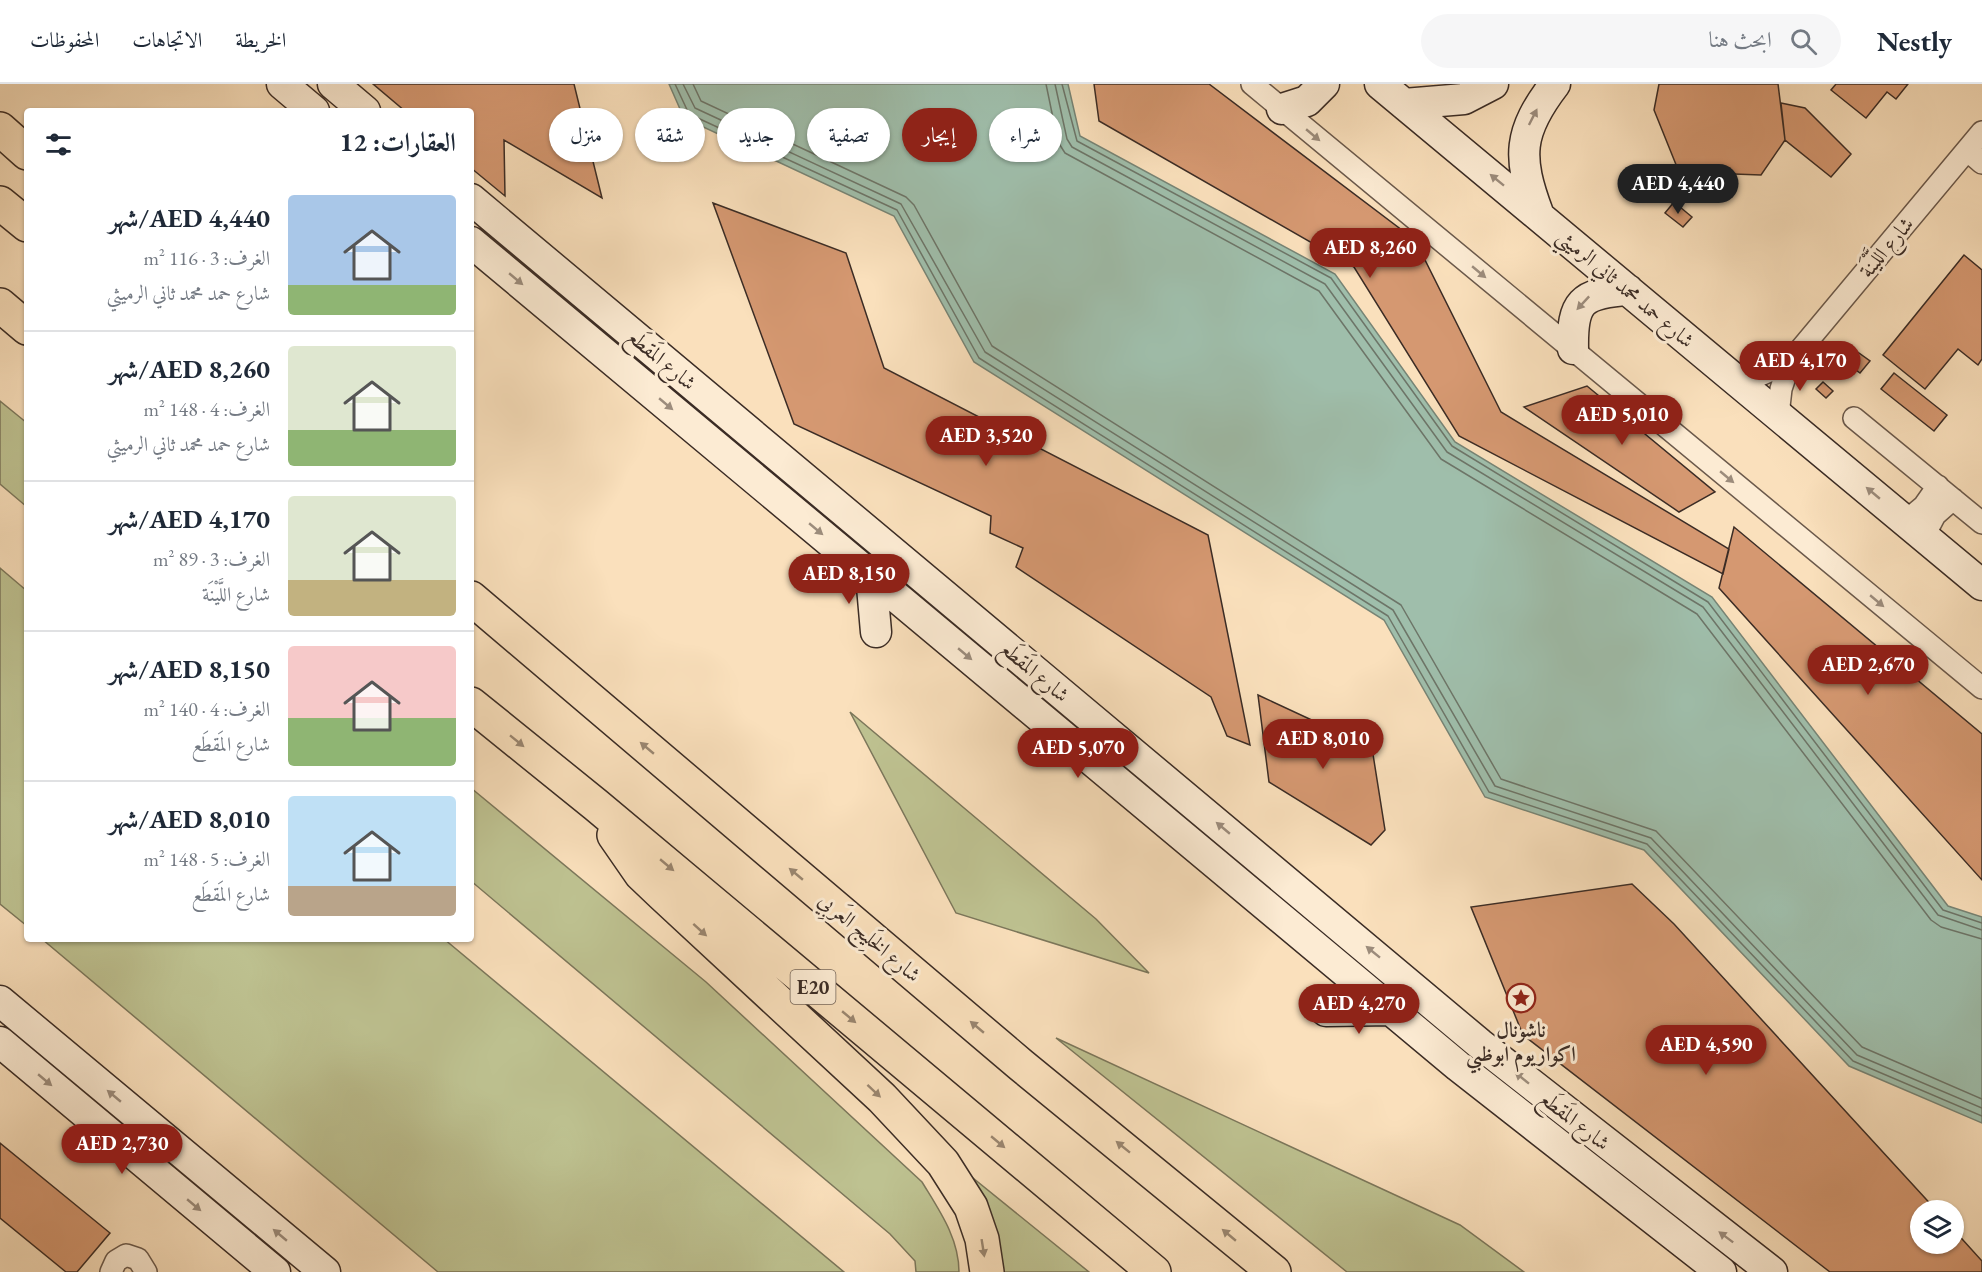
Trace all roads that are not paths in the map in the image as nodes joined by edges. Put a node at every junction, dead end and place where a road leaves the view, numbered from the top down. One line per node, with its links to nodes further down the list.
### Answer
1 (282, 84): 9 (street)
2 (333, 84): 10 (street)
3 (1252, 84): 11 (street)
4 (1324, 84): 11 (street)
5 (1380, 84): 8 (street, شارع حمد محمد ثاني الرميثي)
6 (1493, 84): 8 (street)
7 (1555, 84): 18 (street, one-way to 7)
8 (1404, 104): 18 (street, شارع حمد محمد ثاني الرميثي, one-way to 8)
9 (310, 108)
10 (361, 108)
11 (1282, 109): 24 (street, one-way to 24)
12 (0, 129): 14 (highway)
13 (1982, 132): 15 (street, شارع اللَّيْنَة)
14 (24, 150)
15 (1974, 156): 25 (street, شارع اللَّيْنَة)
16 (474, 202): 32 (street, شارع المَقطَع)
17 (0, 203): 19 (highway)
18 (1538, 213): 21 (street, شارع حمد محمد ثاني الرميثي)
19 (24, 223)
20 (474, 244): 33 (street, شارع المَقطَع, one-way to 33)
21 (1628, 290): 24 (street, one-way to 24); 26 (street, شارع حمد محمد ثاني الرميثي)
22 (0, 305): 23 (highway)
23 (24, 325)
24 (1573, 349): 39 (street, one-way to 39)
25 (1790, 362): 26 (street, شارع اللَّيْنَة); 27 (street, شارع اللَّيْنَة)
26 (1739, 381): 27 (street, شارع حمد محمد ثاني الرميثي)
27 (1778, 415): 31 (street, شارع حمد محمد ثاني الرميثي, one-way to 27)
28 (1854, 418): 29 (street)
29 (1945, 492): 30 (street); 31 (street)
30 (1982, 523)
31 (1915, 529): 35 (street, شارع حمد محمد ثاني الرميثي)
32 (881, 542): 33 (street); 54 (street, شارع المَقطَع, one-way to 32)
33 (866, 571): 37 (street); 43 (street, شارع المَقطَع, one-way to 43)
34 (474, 576): 38 (highway)
35 (1982, 585)
36 (474, 601): 38 (highway, شارع الخَلِيج العَربِي)
37 (876, 632)
38 (512, 633): 52 (highway, شارع الخَلِيج العَربِي, one-way to 38)
39 (1982, 688)
40 (474, 706): 41 (highway, E20, one-way to 41)
41 (596, 805): 50 (highway, one-way to 50); 51 (highway, E20, one-way to 51)
42 (0, 1001): 49 (street, one-way to 42)
43 (1392, 1010): 44 (street); 53 (street, شارع المَقطَع)
44 (1326, 1011)
45 (0, 1042): 48 (street, one-way to 48)
46 (111, 1272): 47 (street)
47 (146, 1272)
48 (275, 1272)
49 (325, 1272)
50 (987, 1272)
51 (1154, 1272)
52 (1274, 1272)
53 (1721, 1272)
54 (1772, 1272)

